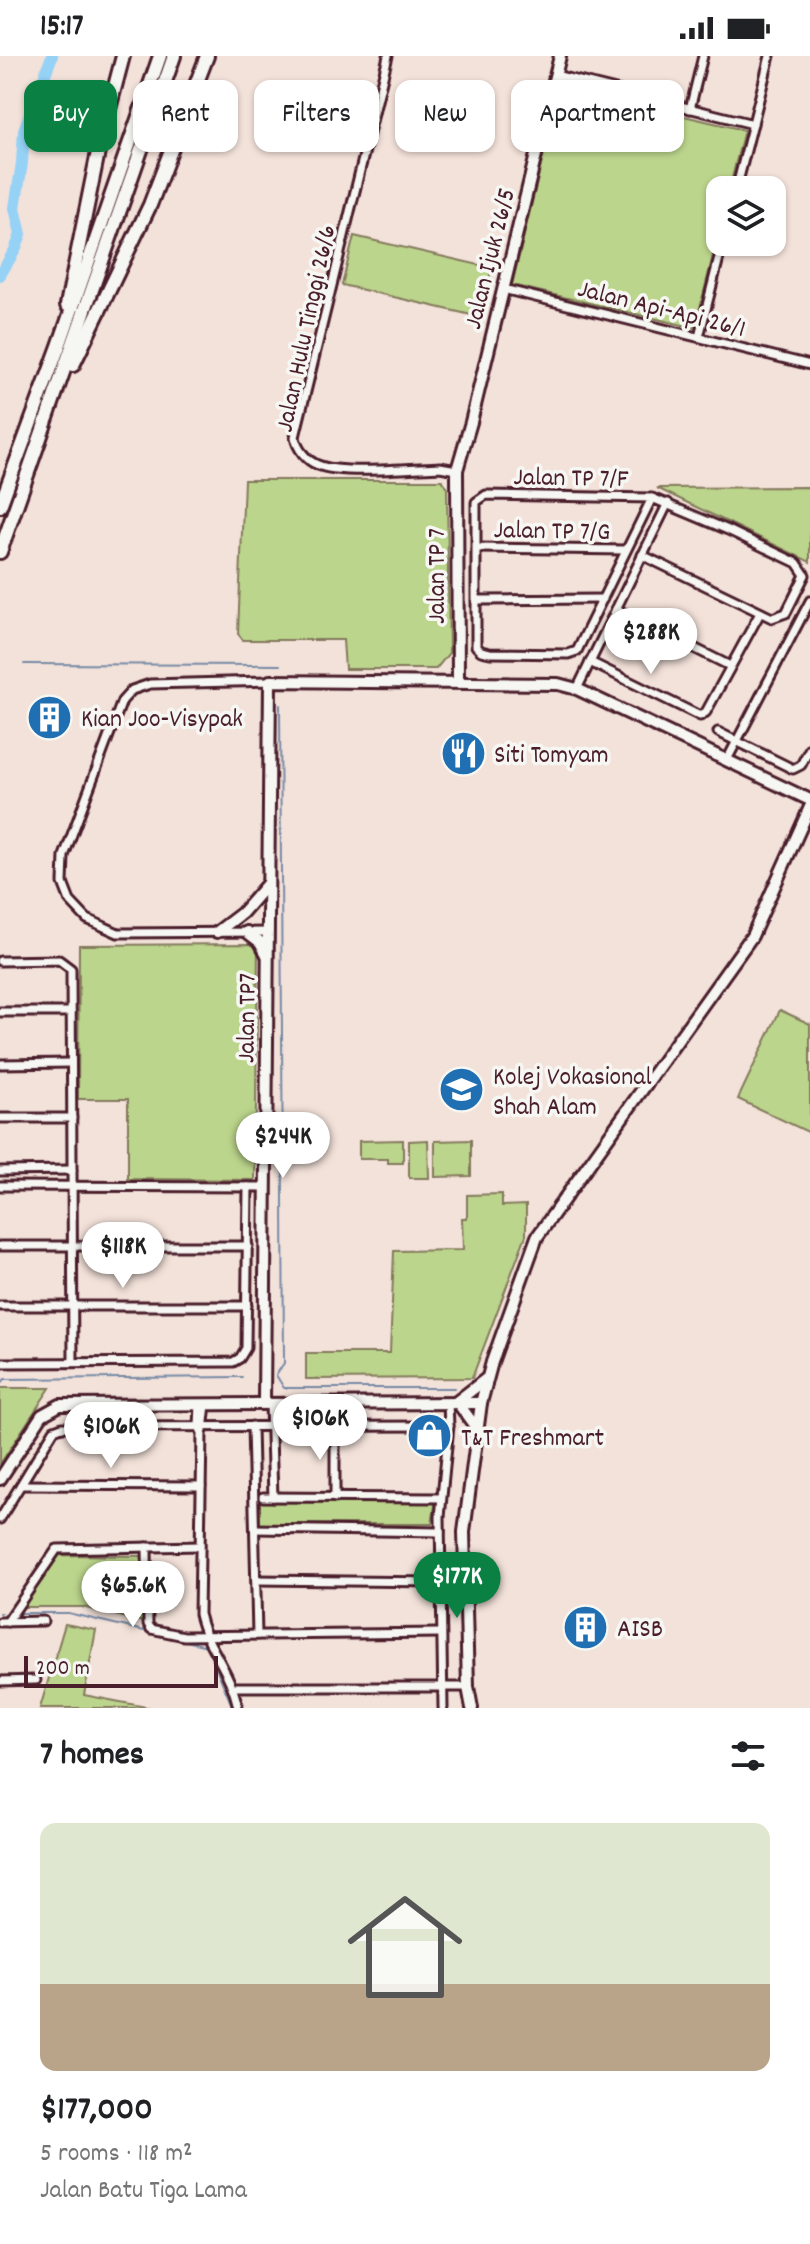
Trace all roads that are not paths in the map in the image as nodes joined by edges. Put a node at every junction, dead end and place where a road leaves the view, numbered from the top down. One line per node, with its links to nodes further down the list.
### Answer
1 (123, 56): 16 (highway)
2 (160, 56): 16 (highway)
3 (174, 56): 18 (highway)
4 (207, 56): 18 (highway)
5 (388, 56): 19 (street, Jalan Hulu Tinggi 26/6)
6 (560, 56): 9 (street, Jalan Ijuk 26/5)
7 (703, 56): 10 (street)
8 (770, 56): 11 (street)
9 (555, 75): 10 (street); 14 (street, Jalan Ijuk 26/5)
10 (690, 109): 11 (street)
11 (753, 124): 12 (street)
12 (740, 176)
13 (719, 256): 15 (street)
14 (503, 289): 15 (street, Jalan Api-Api 26/1); 19 (street, Jalan Ijuk 26/5)
15 (699, 337): 17 (street, Jalan Api-Api 26/1)
16 (61, 340): 22 (highway)
17 (810, 365)
18 (46, 423): 25 (highway)
19 (457, 470): 28 (street, Jalan TP 7)
20 (652, 498): 21 (street, Jalan TP 7/F); 23 (street, Jalan TP 7/F); 24 (street)
21 (668, 503): 26 (street); 33 (street, Jalan TP 7/F)
22 (0, 506)
23 (477, 548): 24 (street, Jalan TP 7/G); 27 (street)
24 (626, 550): 29 (street)
25 (0, 552)
26 (642, 555): 32 (street); 33 (street)
27 (477, 574): 28 (street); 30 (street)
28 (458, 575): 37 (street, Jalan TP 7)
29 (603, 599): 30 (street); 30 (street)
30 (477, 600)
31 (810, 601): 40 (street)
32 (616, 609): 34 (street); 35 (street)
33 (760, 613): 35 (street)
34 (590, 662): 35 (street); 38 (street)
35 (730, 666)
36 (279, 681): 37 (street); 45 (street, Jalan TP7); 46 (street)
37 (458, 681): 38 (street)
38 (577, 689): 42 (street)
39 (718, 732): 40 (street)
40 (737, 741): 41 (street); 42 (street)
41 (810, 748)
42 (727, 760): 43 (street)
43 (810, 800)
44 (810, 807): 71 (street)
45 (268, 883): 46 (street); 48 (street, Jalan TP7)
46 (217, 932): 47 (street)
47 (247, 932): 48 (street); 49 (street)
48 (268, 932): 49 (street, Jalan TP7)
49 (268, 956): 62 (street, Jalan TP7)
50 (0, 961): 52 (street)
51 (0, 1012): 52 (street)
52 (71, 1012): 53 (street)
53 (71, 1063): 54 (street); 56 (street)
54 (0, 1064)
55 (0, 1118): 56 (street)
56 (72, 1118): 57 (street)
57 (72, 1170): 58 (street); 60 (street)
58 (0, 1171)
59 (0, 1186): 60 (street)
60 (72, 1187): 61 (street); 64 (street)
61 (248, 1187): 62 (street); 65 (street)
62 (266, 1187): 75 (street, Jalan TP7)
63 (0, 1246): 64 (street)
64 (72, 1246): 65 (street); 67 (street)
65 (248, 1246): 68 (street)
66 (0, 1306): 67 (street)
67 (72, 1306): 68 (street); 69 (street)
68 (247, 1306): 69 (street)
69 (73, 1362): 70 (street)
70 (0, 1363)
71 (487, 1378): 72 (street); 73 (street)
72 (454, 1403): 73 (street); 75 (street); 79 (street); 81 (street)
73 (481, 1403): 81 (street)
74 (203, 1404): 75 (street); 80 (street); 82 (street)
75 (267, 1404): 77 (street)
76 (252, 1426): 77 (street); 80 (street); 90 (street)
77 (271, 1426): 78 (street); 86 (street)
78 (335, 1426): 79 (street); 87 (street)
79 (449, 1426): 88 (street)
80 (203, 1428): 83 (street); 84 (street)
81 (477, 1429): 105 (street)
82 (0, 1479)
83 (21, 1485): 84 (street); 89 (street)
84 (201, 1486): 92 (street)
85 (263, 1497): 86 (street)
86 (273, 1497): 87 (street)
87 (335, 1498): 88 (street)
88 (441, 1498): 91 (street)
89 (0, 1519)
90 (255, 1529): 91 (street); 94 (street)
91 (440, 1532): 95 (street)
92 (200, 1546): 93 (street); 100 (street)
93 (147, 1547): 97 (street); 100 (street)
94 (256, 1580): 95 (street); 99 (street)
95 (440, 1582): 98 (street)
96 (43, 1621): 97 (street)
97 (4, 1622)
98 (441, 1633): 99 (street); 104 (street)
99 (257, 1635): 100 (street)
100 (207, 1636): 103 (street)
101 (36, 1680): 102 (street)
102 (0, 1681)
103 (234, 1687): 104 (street); 106 (street)
104 (443, 1687): 105 (street); 107 (street)
105 (468, 1687): 108 (street)
106 (238, 1708)
107 (443, 1708)
108 (472, 1708)

